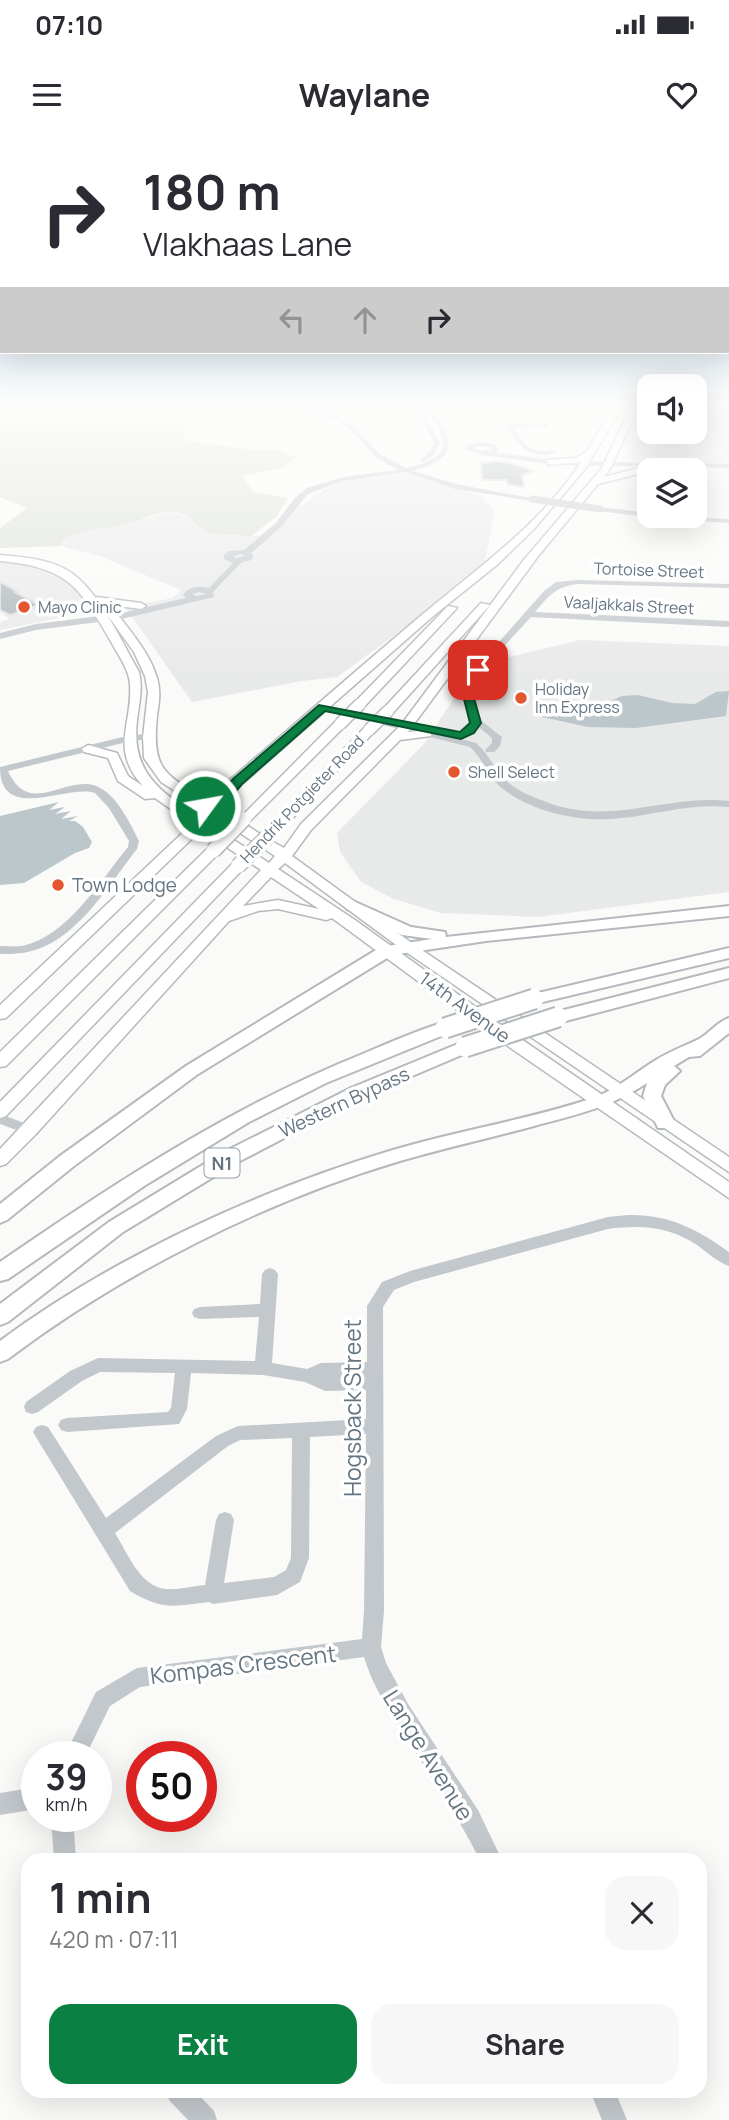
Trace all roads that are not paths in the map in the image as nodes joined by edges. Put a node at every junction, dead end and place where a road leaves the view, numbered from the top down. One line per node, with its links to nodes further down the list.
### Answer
1 (301, 497): 11 (street)
2 (531, 497): 6 (street)
3 (532, 497): 6 (street)
4 (556, 497): 12 (main road, Hendrik Potgieter Road)
5 (584, 497): 13 (main road, Hendrik Potgieter Road)
6 (535, 498): 7 (street, bridge)
7 (637, 512)
8 (707, 517): 10 (street)
9 (707, 519): 10 (street)
10 (729, 520)
11 (274, 528): 15 (street); 15 (street)
12 (502, 554): 26 (main road); 62 (main road, Hendrik Potgieter Road, bridge)
13 (534, 555): 27 (main road); 28 (main road, Hendrik Potgieter Road)
14 (0, 556): 20 (main road); 23 (main road)
15 (234, 557): 17 (street); 18 (street)
16 (729, 586): 22 (street, Tortoise Street)
17 (200, 589): 18 (street); 19 (street)
18 (210, 591): 19 (street)
19 (191, 597): 21 (street); 23 (street)
20 (101, 599): 21 (main road); 23 (main road)
21 (141, 606): 23 (street)
22 (528, 614): 24 (street, Vaaljakkals Street); 29 (street)
23 (105, 615): 25 (street); 33 (main road); 34 (main road)
24 (729, 624)
25 (0, 634)
26 (323, 707): 28 (street); 38 (main road)
27 (418, 711): 30 (main road); 31 (main road)
28 (388, 717): 30 (street); 65 (main road, Hendrik Potgieter Road, bridge)
29 (475, 720): 32 (street); 36 (street)
30 (403, 730): 31 (main road); 44 (main road)
31 (430, 732): 32 (street); 36 (street)
32 (461, 735): 36 (street)
33 (149, 737): 34 (street); 39 (main road, 14th Avenue)
34 (131, 738): 35 (street); 41 (main road)
35 (88, 750): 37 (street); 41 (main road)
36 (486, 750): 40 (street)
37 (1, 770): 55 (street)
38 (237, 781): 39 (main road); 42 (main road)
39 (180, 790): 42 (main road, 14th Avenue)
40 (729, 801)
41 (168, 802): 43 (main road, 14th Avenue); 45 (main road)
42 (213, 811): 43 (main road); 46 (main road, 14th Avenue)
43 (201, 823): 45 (main road); 47 (main road, 14th Avenue)
44 (306, 827): 46 (main road); 48 (main road)
45 (177, 845): 59 (main road)
46 (284, 856): 47 (main road); 48 (main road, 14th Avenue)
47 (268, 871): 51 (main road); 52 (main road, 14th Avenue)
48 (325, 886): 49 (main road, 14th Avenue)
49 (352, 906): 53 (highway); 54 (main road, 14th Avenue)
50 (729, 911): 53 (highway)
51 (220, 921): 52 (main road); 68 (main road)
52 (350, 923): 56 (main road, 14th Avenue)
53 (486, 936): 54 (highway)
54 (408, 947): 56 (highway); 63 (main road, 14th Avenue)
55 (0, 950)
56 (387, 951): 64 (main road, 14th Avenue); 72 (highway)
57 (729, 953): 74 (highway, Western Bypass / N1, bridge)
58 (729, 973): 78 (highway, Western Bypass / N1, bridge)
59 (0, 1014)
60 (729, 1024): 61 (highway)
61 (702, 1044): 63 (highway); 67 (highway)
62 (0, 1062)
63 (621, 1093): 64 (highway); 67 (main road, 14th Avenue)
64 (600, 1102): 71 (main road, 14th Avenue); 79 (highway)
65 (0, 1112)
66 (0, 1119): 68 (street)
67 (665, 1123): 70 (main road, 14th Avenue)
68 (30, 1130): 69 (main road)
69 (0, 1160)
70 (729, 1166)
71 (729, 1191)
72 (0, 1215)
73 (729, 1260): 82 (street, Hogsback Street)
74 (0, 1273)
75 (270, 1274): 76 (street)
76 (268, 1310): 77 (street); 81 (street)
77 (200, 1313)
78 (0, 1316)
79 (0, 1353)
80 (184, 1365): 81 (street); 83 (street); 84 (street)
81 (263, 1368): 82 (street)
82 (374, 1376): 85 (street, Hogsback Street)
83 (33, 1407)
84 (67, 1425)
85 (374, 1426): 86 (street); 91 (street, Hogsback Street)
86 (301, 1429): 89 (street); 90 (street)
87 (42, 1432): 89 (street)
88 (225, 1520): 90 (street)
89 (103, 1531): 90 (street)
90 (213, 1595)
91 (371, 1647): 92 (street, Kompas Crescent); 97 (street, Lange Avenue)
92 (82, 1741)
93 (21, 1801): 94 (street)
94 (0, 1804)
95 (63, 1832): 96 (street)
96 (65, 1853)
97 (488, 1853)
98 (184, 2098): 100 (street)
99 (605, 2098): 101 (street)
100 (205, 2120)
101 (615, 2120)

